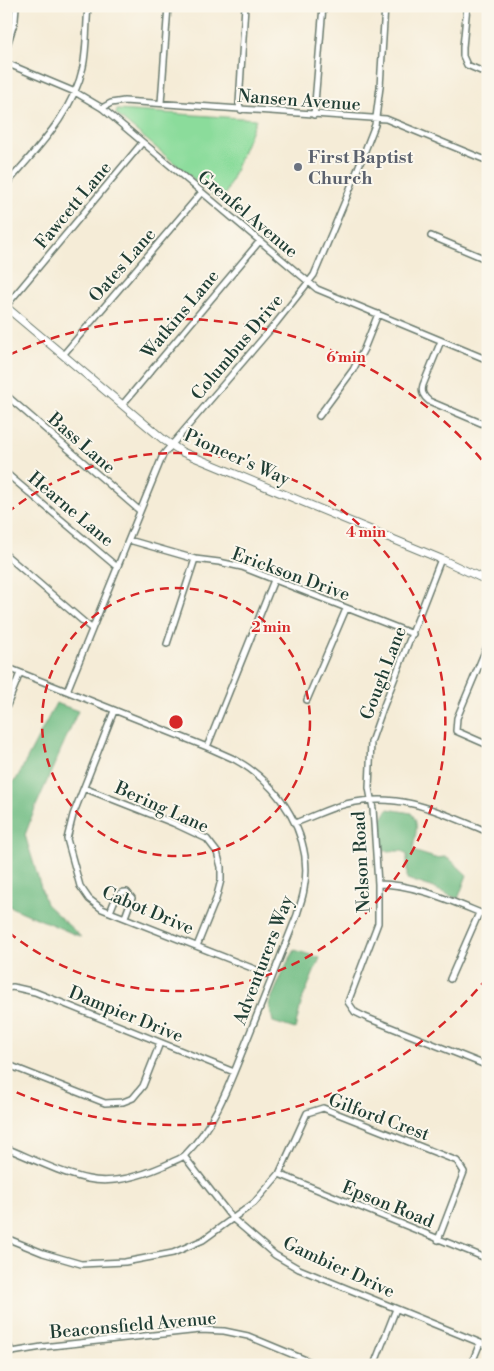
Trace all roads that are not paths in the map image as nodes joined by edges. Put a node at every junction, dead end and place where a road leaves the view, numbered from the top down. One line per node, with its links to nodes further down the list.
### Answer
1 (16, 6): 8 (street)
2 (88, 6): 11 (street)
3 (168, 6): 12 (street)
4 (245, 6): 14 (street)
5 (323, 6): 15 (street)
6 (385, 6): 16 (street, Columbus Drive)
7 (467, 6): 10 (street)
8 (6, 48)
9 (6, 63): 11 (street, Grenfel Avenue)
10 (488, 74)
11 (75, 92): 13 (street, Grenfel Avenue); 19 (street)
12 (161, 103): 13 (street, Nansen Avenue); 14 (street, Nansen Avenue)
13 (102, 108): 17 (street, Grenfel Avenue)
14 (241, 110): 15 (street, Nansen Avenue)
15 (314, 115): 16 (street, Nansen Avenue)
16 (376, 118): 18 (street, Nansen Avenue); 24 (street, Columbus Drive)
17 (142, 143): 20 (street, Grenfel Avenue); 25 (street, Fawcett Lane)
18 (488, 161)
19 (6, 185)
20 (201, 193): 22 (street, Grenfel Avenue); 28 (street, Oates Lane)
21 (431, 236): 23 (street)
22 (260, 242): 24 (street, Grenfel Avenue); 31 (street, Watkins Lane)
23 (488, 260)
24 (308, 283): 26 (street, Grenfel Avenue); 34 (street, Columbus Drive)
25 (6, 307): 28 (main road, Pioneer's Way)
26 (378, 314): 27 (street, Grenfel Avenue); 32 (street)
27 (441, 341): 29 (street, Grenfel Avenue); 33 (street)
28 (63, 355): 31 (main road, Pioneer's Way)
29 (488, 360)
30 (6, 395): 36 (street, Bass Lane)
31 (122, 404): 34 (main road, Pioneer's Way)
32 (319, 416)
33 (488, 426)
34 (172, 445): 36 (street, Columbus Drive); 40 (main road, Pioneer's Way)
35 (6, 472): 41 (street, Hearne Lane)
36 (140, 511): 37 (street, Columbus Drive)
37 (129, 540): 39 (street, Erickson Drive); 41 (street, Columbus Drive)
38 (6, 555): 45 (street)
39 (195, 559): 42 (street, Erickson Drive); 47 (street)
40 (441, 559): 43 (main road, Pioneer's Way); 46 (street, Gough Lane)
41 (117, 567): 45 (street, Columbus Drive)
42 (274, 580): 44 (street, Erickson Drive); 58 (street)
43 (488, 581)
44 (346, 608): 46 (street, Erickson Drive); 54 (street)
45 (92, 630): 53 (street, Columbus Drive)
46 (412, 634): 60 (street, Gough Lane)
47 (167, 644)
48 (488, 644): 49 (street)
49 (481, 661): 50 (street); 57 (street)
50 (488, 664)
51 (6, 667): 52 (street, Adventurers Way)
52 (20, 673): 53 (street, Adventurers Way); 55 (street)
53 (67, 691): 56 (street, Adventurers Way)
54 (307, 700)
55 (6, 708)
56 (114, 711): 58 (street, Adventurers Way); 59 (street, Cabot Drive)
57 (488, 745)
58 (206, 747): 61 (street, Adventurers Way)
59 (84, 788): 64 (street, Cabot Drive); 68 (street, Bering Lane)
60 (371, 800): 61 (street); 62 (street); 63 (street, Nelson Road)
61 (296, 823): 69 (street, Adventurers Way)
62 (488, 832)
63 (378, 884): 65 (street); 74 (street, Nelson Road)
64 (110, 912): 67 (street, Cabot Drive); 67 (street)
65 (479, 913): 66 (street); 70 (street)
66 (488, 916)
67 (125, 918): 68 (street, Cabot Drive)
68 (197, 946): 69 (street, Cabot Drive)
69 (272, 976): 75 (street, Adventurers Way)
70 (450, 979)
71 (6, 988): 72 (street, Dampier Drive)
72 (160, 1043): 73 (street); 75 (street, Dampier Drive)
73 (6, 1064)
74 (488, 1066)
75 (234, 1072): 77 (street, Adventurers Way)
76 (6, 1148): 77 (street)
77 (184, 1156): 79 (street, Gambier Drive)
78 (279, 1174): 79 (street, Gilford Crest); 81 (street, Epson Road); 81 (street, Gilford Crest)
79 (232, 1218): 80 (street, Gilford Crest); 83 (street, Gambier Drive)
80 (6, 1238)
81 (438, 1240): 82 (street, Epson Road)
82 (488, 1259)
83 (396, 1309): 85 (street, Gambier Drive); 90 (street)
84 (6, 1341): 87 (street)
85 (480, 1343): 86 (street, Gambier Drive); 91 (street)
86 (488, 1346)
87 (12, 1352): 88 (street, Beaconsfield Avenue); 89 (street, Beaconsfield Avenue)
88 (6, 1356)
89 (318, 1365)
90 (374, 1365)
91 (471, 1365)

